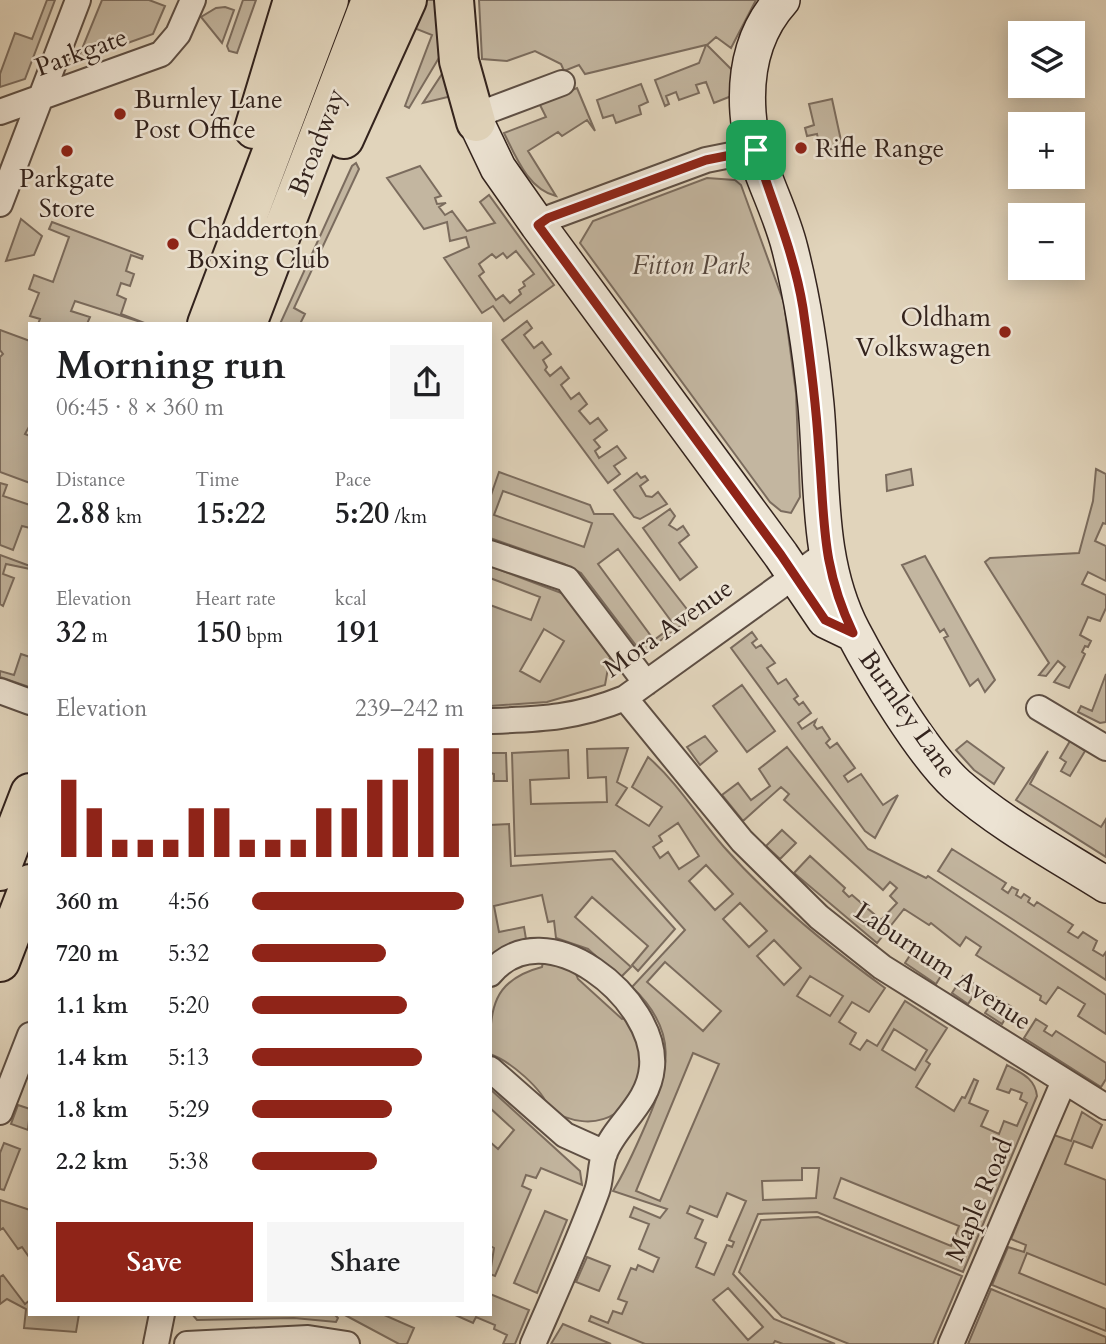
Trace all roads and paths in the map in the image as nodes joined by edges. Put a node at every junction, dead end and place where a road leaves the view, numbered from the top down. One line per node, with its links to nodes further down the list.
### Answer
1 (78, 0): 10 (street)
2 (193, 0): 10 (street, Parkgate)
3 (293, 0): 16 (highway)
4 (329, 0): 16 (highway, Broadway)
5 (371, 0): 17 (highway, Broadway)
6 (407, 0): 17 (highway)
7 (454, 0): 12 (highway)
8 (782, 0): 13 (street, Burnley Lane)
9 (562, 83): 12 (street)
10 (41, 97): 11 (street, Parkgate); 14 (street)
11 (0, 112)
12 (476, 122): 15 (street, Burnley Lane)
13 (756, 150): 15 (street); 20 (street, Burnley Lane)
14 (0, 201)
15 (538, 225): 21 (street, Burnley Lane)
16 (222, 285): 18 (highway, Broadway)
17 (251, 315)
18 (208, 322)
19 (492, 554): 23 (street)
20 (825, 554): 21 (street); 22 (street, Burnley Lane)
21 (787, 566): 22 (street, Burnley Lane); 23 (street, Mora Avenue)
22 (853, 633): 32 (street, Burnley Lane)
23 (646, 683): 25 (street, Mora Avenue)
24 (0, 691): 26 (street)
25 (625, 698): 28 (street, Mora Avenue); 38 (street, Laburnum Avenue)
26 (28, 701)
27 (1039, 708): 29 (street)
28 (492, 721)
29 (1106, 748)
30 (28, 798): 31 (highway)
31 (0, 871)
32 (1106, 885)
33 (28, 889): 34 (highway)
34 (0, 962)
35 (492, 973): 41 (street)
36 (28, 1040): 40 (street)
37 (492, 1071): 41 (street)
38 (1064, 1081): 39 (street, Laburnum Avenue); 47 (street, Maple Road)
39 (1106, 1107)
40 (0, 1112)
41 (605, 1153): 46 (street)
42 (162, 1316): 43 (street)
43 (156, 1344)
44 (187, 1344): 45 (street)
45 (347, 1344)
46 (533, 1344)
47 (951, 1344)

